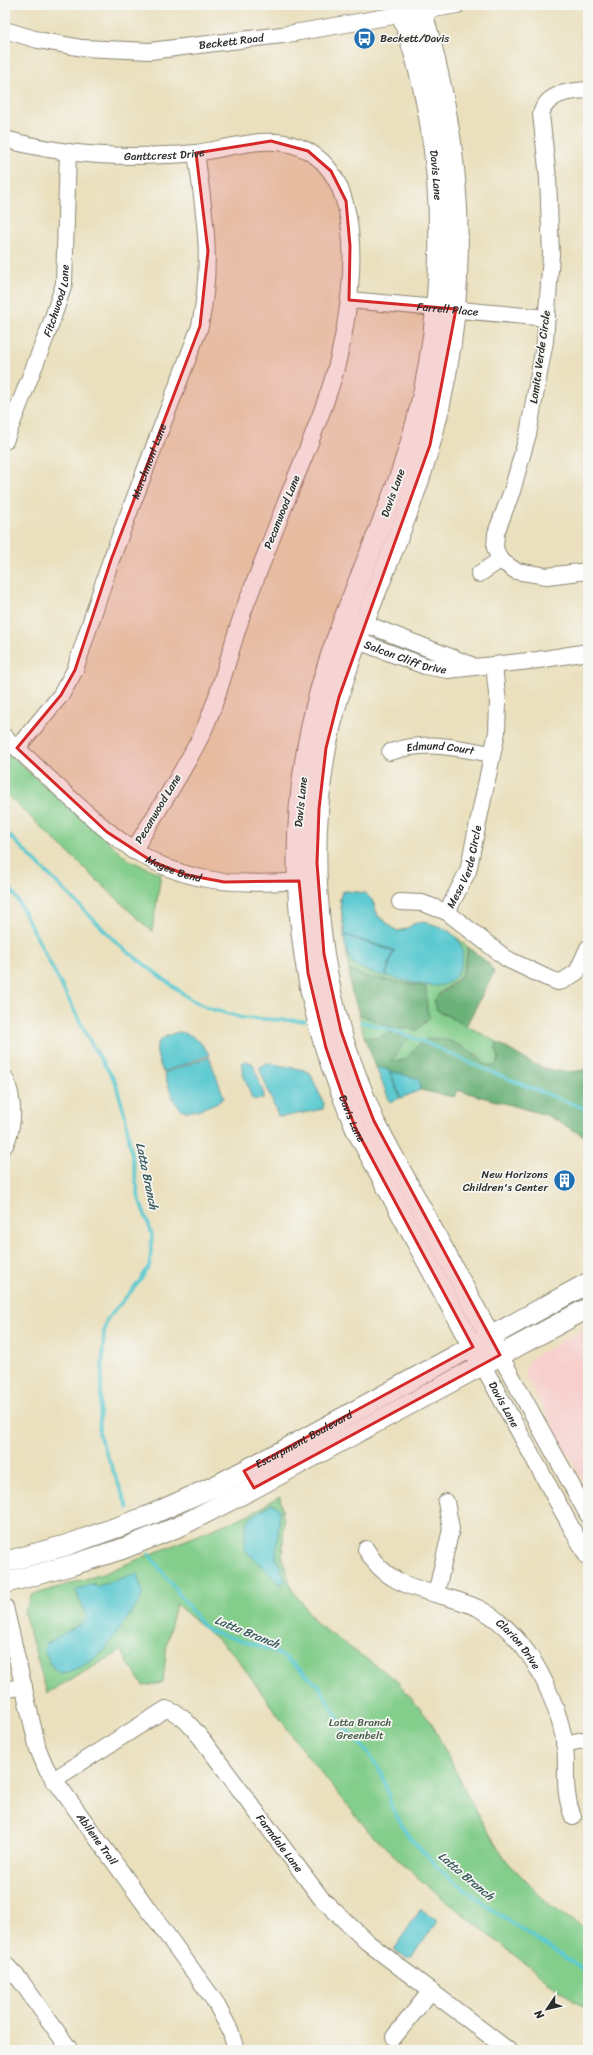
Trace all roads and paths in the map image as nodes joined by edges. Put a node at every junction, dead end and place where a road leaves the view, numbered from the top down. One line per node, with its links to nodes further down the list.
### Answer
1 (457, 5): 2 (street, Beckett Road)
2 (420, 8): 3 (street, Beckett Road); 12 (main road, Davis Lane)
3 (399, 10): 4 (street, Beckett Road); 11 (main road, Davis Lane)
4 (5, 30)
5 (588, 90): 13 (street, Lomita Verde Circle)
6 (5, 139): 7 (street, Ganttcrest Drive)
7 (68, 152): 8 (street, Ganttcrest Drive); 14 (street, Fitchwood Lane)
8 (196, 153): 9 (street, Ganttcrest Drive); 22 (street, Marchmont Lane)
9 (320, 159): 10 (street, Pecanwood Lane)
10 (349, 300): 11 (street, Farrell Place); 25 (street, Pecanwood Lane)
11 (436, 306): 12 (street, Farrell Place); 18 (main road, Davis Lane)
12 (456, 309): 13 (street, Farrell Place); 18 (main road, Davis Lane)
13 (547, 318): 15 (street, Lomita Verde Circle)
14 (5, 441)
15 (500, 560): 16 (street); 17 (street)
16 (588, 572)
17 (479, 574)
18 (351, 629): 20 (street, Salcon Cliff Drive); 26 (main road, Davis Lane)
19 (588, 652): 20 (street, Salcon Cliff Drive)
20 (494, 666): 24 (street, Mesa Verde Circle)
21 (5, 737): 22 (street, Magee Bend)
22 (18, 748): 25 (street, Magee Bend)
23 (390, 752): 24 (street, Edmund Court)
24 (491, 754): 28 (street, Mesa Verde Circle)
25 (133, 851): 26 (street, Magee Bend)
26 (308, 881): 34 (main road, Davis Lane)
27 (400, 902): 28 (street)
28 (447, 912): 29 (street, Mesa Verde Circle)
29 (588, 948)
30 (5, 1078): 31 (street)
31 (5, 1145)
32 (588, 1284): 34 (main road, Escarpment Boulevard)
33 (588, 1308): 35 (main road, Escarpment Boulevard)
34 (481, 1342): 35 (main road, Davis Lane); 36 (main road, Davis Lane); 37 (main road, Escarpment Boulevard)
35 (500, 1355): 36 (main road, Escarpment Boulevard); 40 (street, Davis Lane)
36 (482, 1364): 38 (main road, Escarpment Boulevard); 42 (street, Davis Lane)
37 (244, 1470): 38 (main road); 43 (main road, Escarpment Boulevard)
38 (254, 1488): 44 (main road, Escarpment Boulevard)
39 (446, 1502): 45 (street)
40 (588, 1516)
41 (366, 1549): 45 (street, Clarion Drive)
42 (588, 1558)
43 (5, 1562)
44 (5, 1583)
45 (436, 1594): 50 (street, Clarion Drive)
46 (5, 1606): 47 (street, Abilene Trail)
47 (24, 1686): 48 (street); 51 (street, Abilene Trail)
48 (5, 1690)
49 (588, 1739): 50 (street)
50 (564, 1744): 52 (street, Clarion Drive)
51 (53, 1780): 54 (street, Farmdale Lane); 57 (street, Abilene Trail)
52 (572, 1817)
53 (5, 1964): 56 (street)
54 (431, 1991): 55 (street); 58 (street, Farmdale Lane)
55 (394, 2037)
56 (70, 2050)
57 (236, 2050)
58 (508, 2050)

